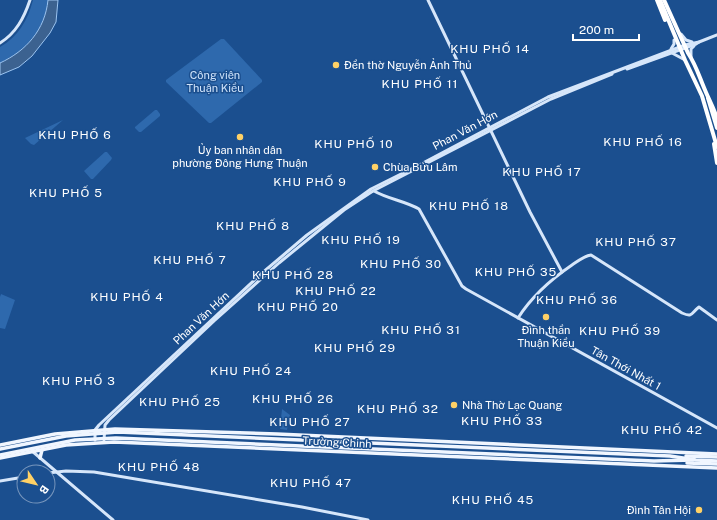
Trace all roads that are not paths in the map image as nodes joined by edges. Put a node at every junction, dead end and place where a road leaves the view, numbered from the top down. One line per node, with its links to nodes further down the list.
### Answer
1 (30, 0): 7 (street)
2 (428, 0): 16 (street)
3 (658, 0): 9 (highway)
4 (666, 0): 5 (highway)
5 (679, 33): 8 (street); 9 (highway)
6 (717, 35): 8 (street, Phan Văn Hớn)
7 (0, 43)
8 (693, 44): 9 (street, Phan Văn Hớn); 11 (street)
9 (681, 45): 10 (street, Phan Văn Hớn); 10 (street); 11 (highway); 12 (highway)
10 (671, 52): 12 (street); 16 (street, Phan Văn Hớn)
11 (691, 57): 13 (highway)
12 (685, 60): 17 (highway)
13 (707, 94): 14 (highway); 15 (highway)
14 (717, 119)
15 (717, 128)
16 (490, 129): 19 (street, Phan Văn Hớn); 20 (street)
17 (716, 146): 18 (highway)
18 (717, 163)
19 (372, 190): 21 (street, Tân Thới Nhất 1); 23 (street, Phan Văn Hớn)
20 (562, 272): 21 (street); 22 (street)
21 (518, 318): 24 (street, Tân Thới Nhất 1)
22 (717, 320)
23 (146, 383): 25 (street, Phan Văn Hớn); 26 (street, Phan Văn Hớn)
24 (717, 428)
25 (104, 431): 26 (main road, Trường Chinh); 29 (street); 31 (main road, Trường Chinh)
26 (95, 432): 27 (main road, Trường Chinh); 28 (street)
27 (73, 433): 30 (main road, Trường Chinh); 32 (main road, Trường Chinh)
28 (95, 440): 29 (main road, Trường Chinh); 33 (main road, Trường Chinh); 34 (main road, Trường Chinh)
29 (104, 440): 38 (main road, Trường Chinh)
30 (0, 445)
31 (453, 445): 36 (main road, Trường Chinh); 38 (main road); 39 (main road, Trường Chinh)
32 (0, 449)
33 (29, 449): 35 (street); 37 (main road, Trường Chinh)
34 (42, 450): 35 (main road, Trường Chinh); 43 (main road)
35 (33, 452): 42 (main road, Trường Chinh); 43 (street)
36 (674, 453): 39 (main road, Trường Chinh); 41 (main road, Trường Chinh)
37 (0, 454)
38 (452, 454): 45 (main road, Trường Chinh); 50 (main road, Trường Chinh)
39 (664, 456): 40 (main road, Trường Chinh)
40 (670, 456): 41 (main road); 44 (main road, Trường Chinh)
41 (717, 456)
42 (0, 458)
43 (40, 458): 48 (street)
44 (696, 460): 46 (main road, Trường Chinh); 47 (main road, Trường Chinh)
45 (654, 461): 46 (main road, Trường Chinh); 50 (main road, Trường Chinh)
46 (670, 461): 49 (main road)
47 (717, 461)
48 (47, 464)
49 (717, 464)
50 (675, 466): 51 (main road, Trường Chinh)
51 (717, 468)
52 (56, 472): 55 (street); 56 (street)
53 (16, 478): 54 (street)
54 (0, 481)
55 (113, 520)
56 (368, 520)

